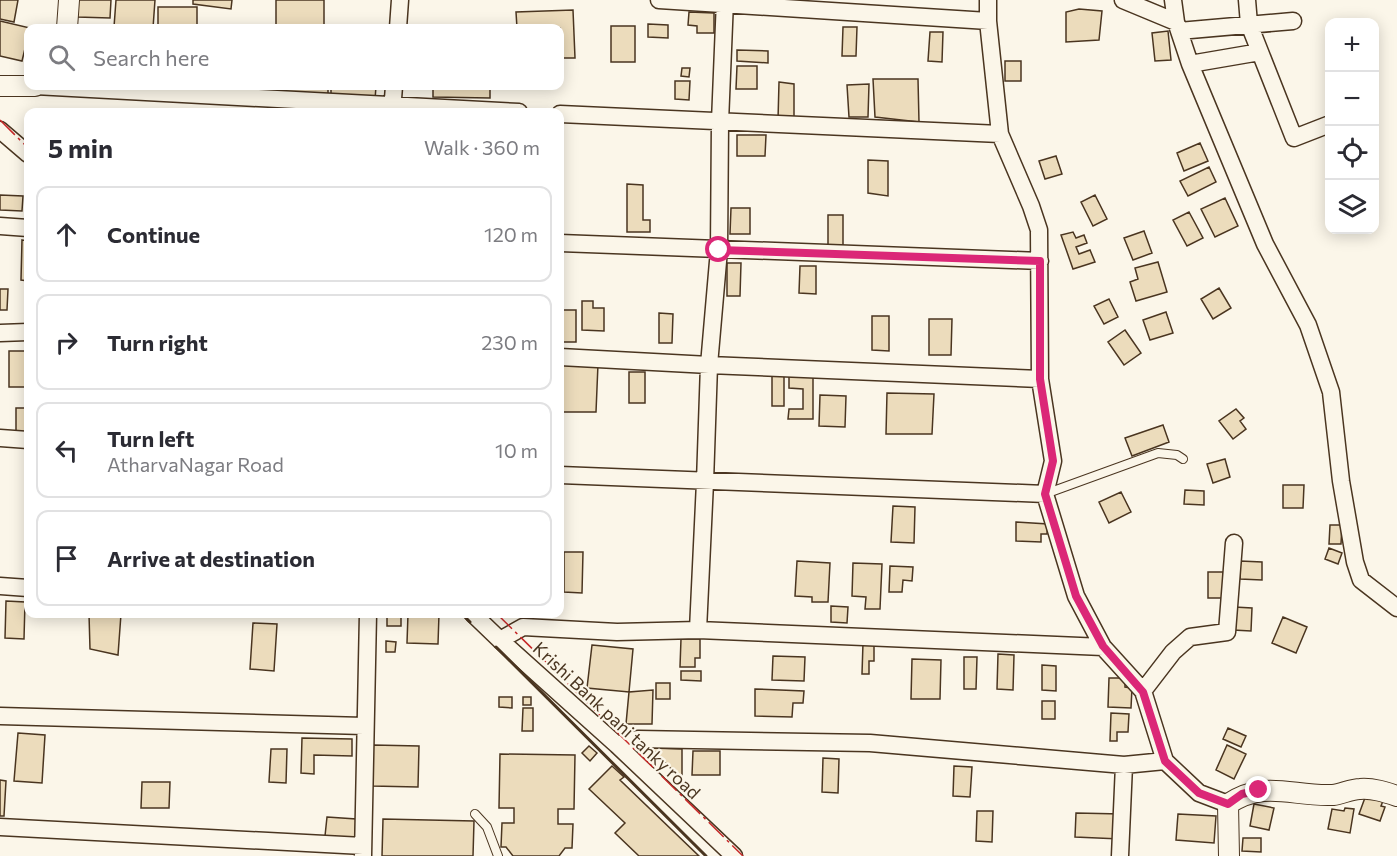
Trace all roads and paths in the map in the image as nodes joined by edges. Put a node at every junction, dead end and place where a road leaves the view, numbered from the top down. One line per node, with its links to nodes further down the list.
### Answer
1 (69, 0): 11 (street)
2 (400, 0): 12 (street)
3 (659, 0): 8 (street)
4 (988, 0): 9 (street)
5 (1123, 0): 14 (street)
6 (1173, 0): 14 (street)
7 (1247, 0): 13 (street)
8 (725, 2): 9 (street); 24 (street)
9 (988, 21): 27 (street)
10 (1293, 21): 13 (street)
11 (67, 24)
12 (398, 24)
13 (1249, 24): 14 (street); 15 (street)
14 (1178, 26): 16 (street)
15 (1260, 52): 16 (street); 25 (street)
16 (1190, 64): 48 (street)
17 (0, 86): 18 (street)
18 (24, 86)
19 (94, 90): 21 (street)
20 (394, 90): 22 (street)
21 (362, 108)
22 (392, 108)
23 (564, 114): 24 (street)
24 (720, 122): 27 (street); 32 (street)
25 (1325, 126)
26 (0, 130): 28 (street)
27 (1000, 134): 33 (street)
28 (24, 151)
29 (0, 226): 30 (street)
30 (24, 228)
31 (564, 243): 32 (street)
32 (719, 250): 33 (street); 37 (street)
33 (1040, 261): 38 (street)
34 (24, 332): 35 (street)
35 (0, 333)
36 (564, 357): 37 (street)
37 (709, 365): 38 (street); 43 (street)
38 (1040, 379): 44 (street)
39 (0, 438): 40 (street)
40 (24, 440)
41 (1183, 459): 44 (lane)
42 (564, 475): 43 (street)
43 (705, 482): 44 (street); 51 (street)
44 (1045, 494): 53 (street)
45 (1234, 543): 54 (street)
46 (0, 586): 47 (street)
47 (24, 588)
48 (1397, 608)
49 (368, 618): 56 (street)
50 (477, 618): 52 (street, Krishi Bank pani tanky road)
51 (698, 630): 52 (street); 53 (street)
52 (500, 640): 57 (street, Krishi Bank pani tanky road)
53 (1103, 646): 54 (street)
54 (1143, 692): 58 (street)
55 (0, 716): 56 (street)
56 (364, 726): 64 (street)
57 (617, 745): 59 (street); 66 (street, Krishi Bank pani tanky road)
58 (1165, 761): 59 (street); 61 (street)
59 (1124, 765): 68 (street)
60 (1397, 796): 61 (street)
61 (1228, 804): 69 (street)
62 (475, 813): 65 (lane)
63 (0, 827): 64 (street)
64 (363, 851)
65 (498, 856)
66 (734, 856)
67 (1115, 856): 68 (street)
68 (1120, 856)
69 (1229, 856)

